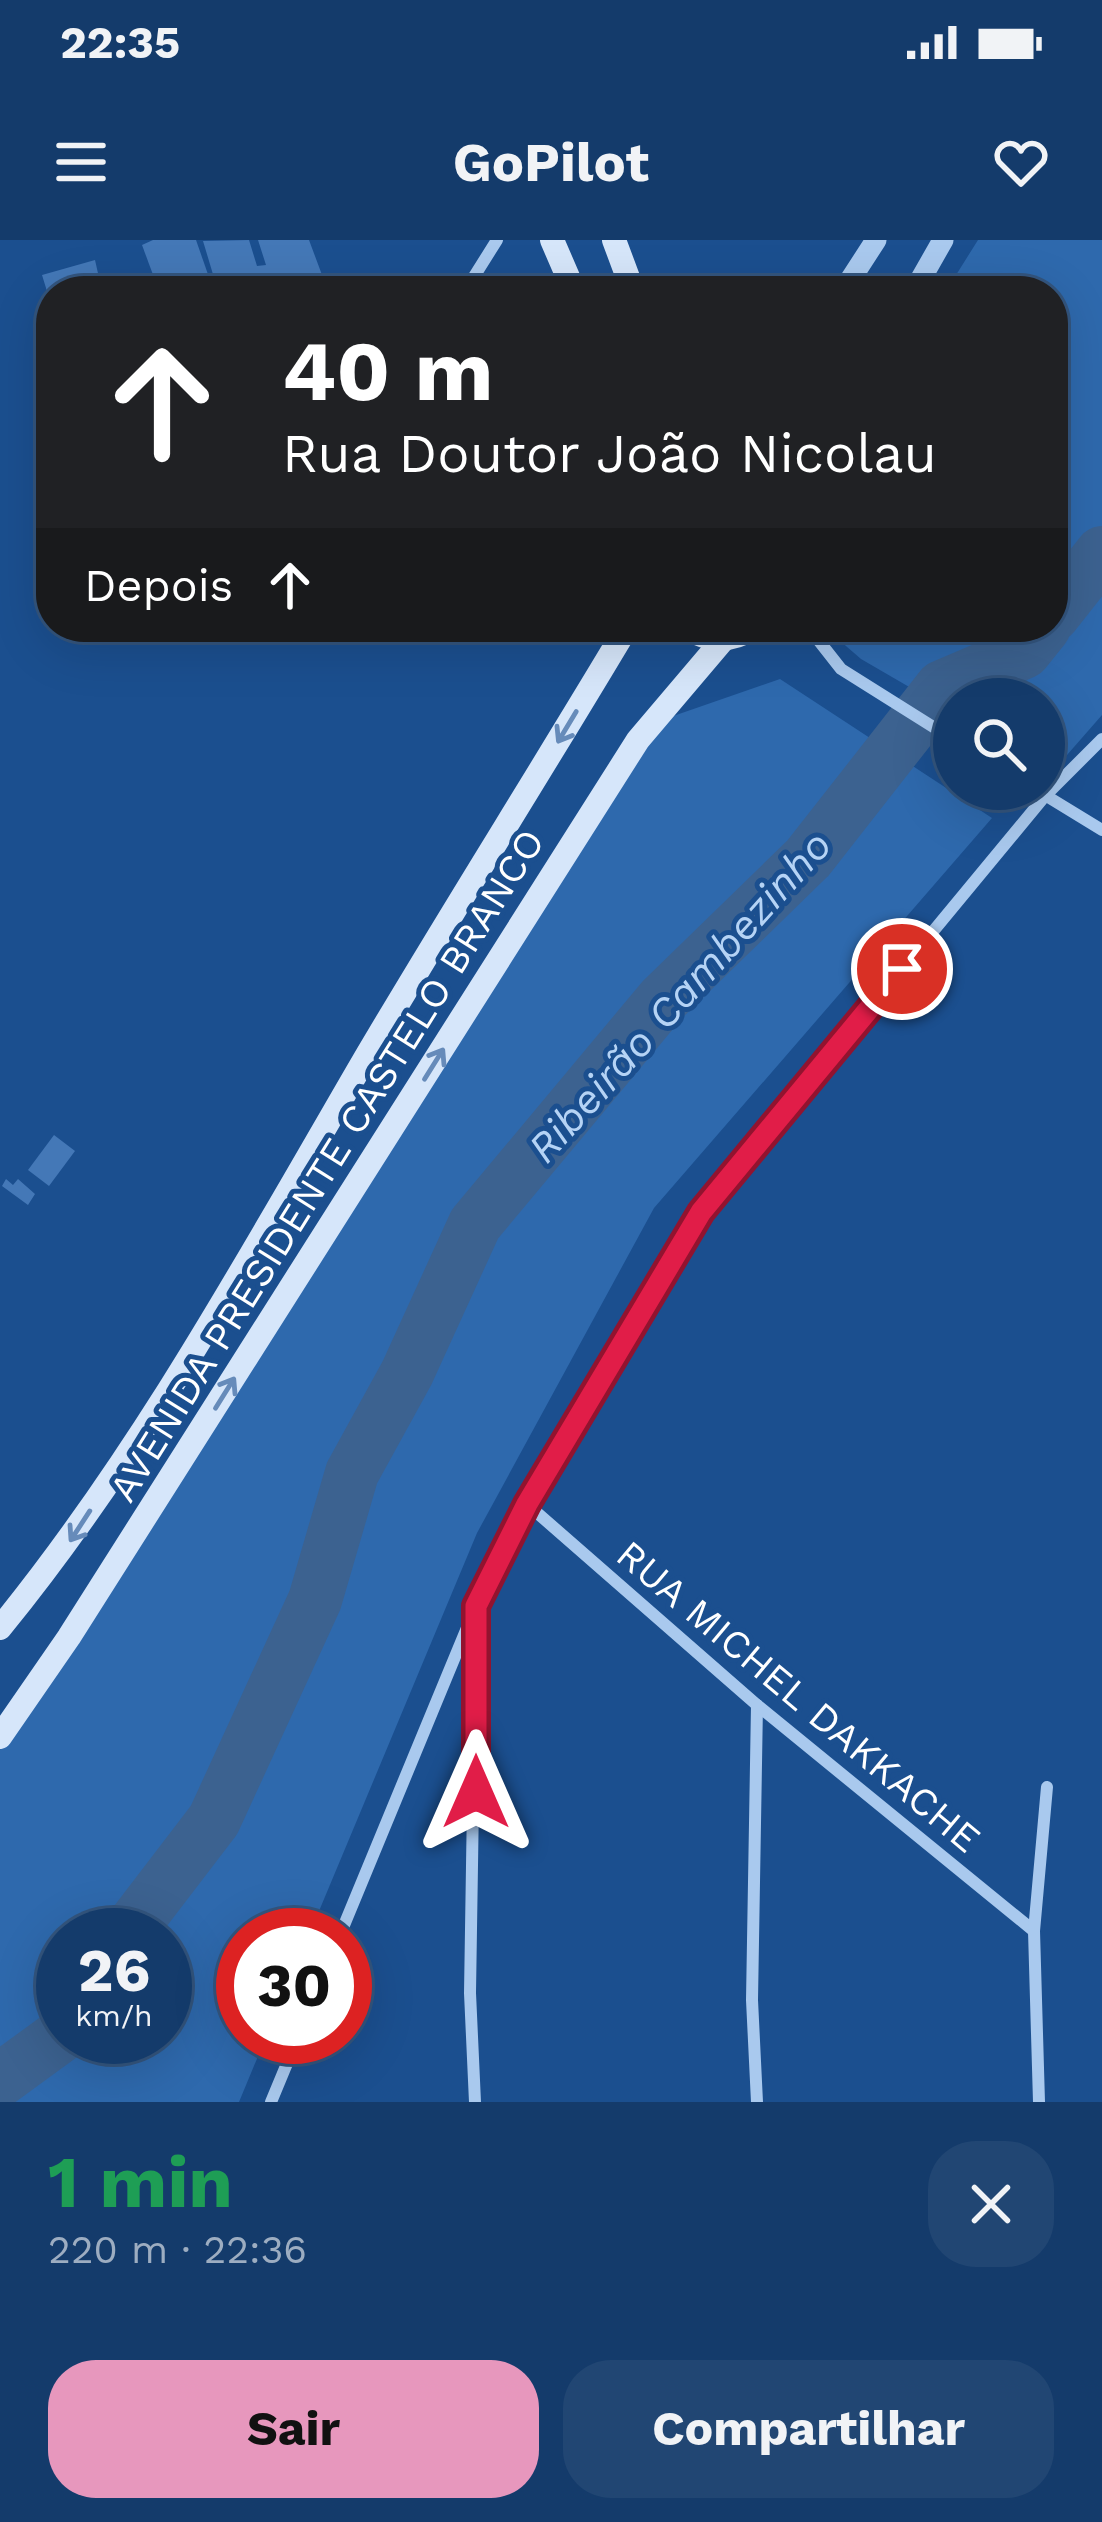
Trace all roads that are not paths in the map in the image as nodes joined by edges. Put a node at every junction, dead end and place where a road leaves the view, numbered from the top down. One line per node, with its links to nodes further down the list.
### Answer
1 (497, 240): 6 (street)
2 (552, 240): 7 (main road)
3 (614, 240): 8 (main road)
4 (876, 240): 9 (street)
5 (943, 240): 10 (street)
6 (474, 276)
7 (568, 276)
8 (627, 276)
9 (853, 276)
10 (923, 276)
11 (618, 642): 22 (main road, AVENIDA PRESIDENTE CASTELO BRANCO, one-way to 22)
12 (720, 642): 24 (main road, AVENIDA PRESIDENTE CASTELO BRANCO, one-way to 12)
13 (820, 642): 14 (street)
14 (933, 727)
15 (1102, 739): 16 (street)
16 (1065, 771)
17 (1065, 807): 19 (street)
18 (1025, 810): 20 (street)
19 (1102, 830)
20 (527, 1504): 21 (street); 23 (street, RUA MICHEL DAKKACHE)
21 (476, 1606): 26 (street); 30 (street)
22 (0, 1628)
23 (758, 1705): 27 (street, RUA MICHEL DAKKACHE); 31 (street)
24 (0, 1737)
25 (1047, 1787): 27 (street)
26 (351, 1908)
27 (1034, 1931): 32 (street)
28 (287, 2064): 29 (street)
29 (271, 2102)
30 (475, 2102)
31 (757, 2102)
32 (1039, 2102)

